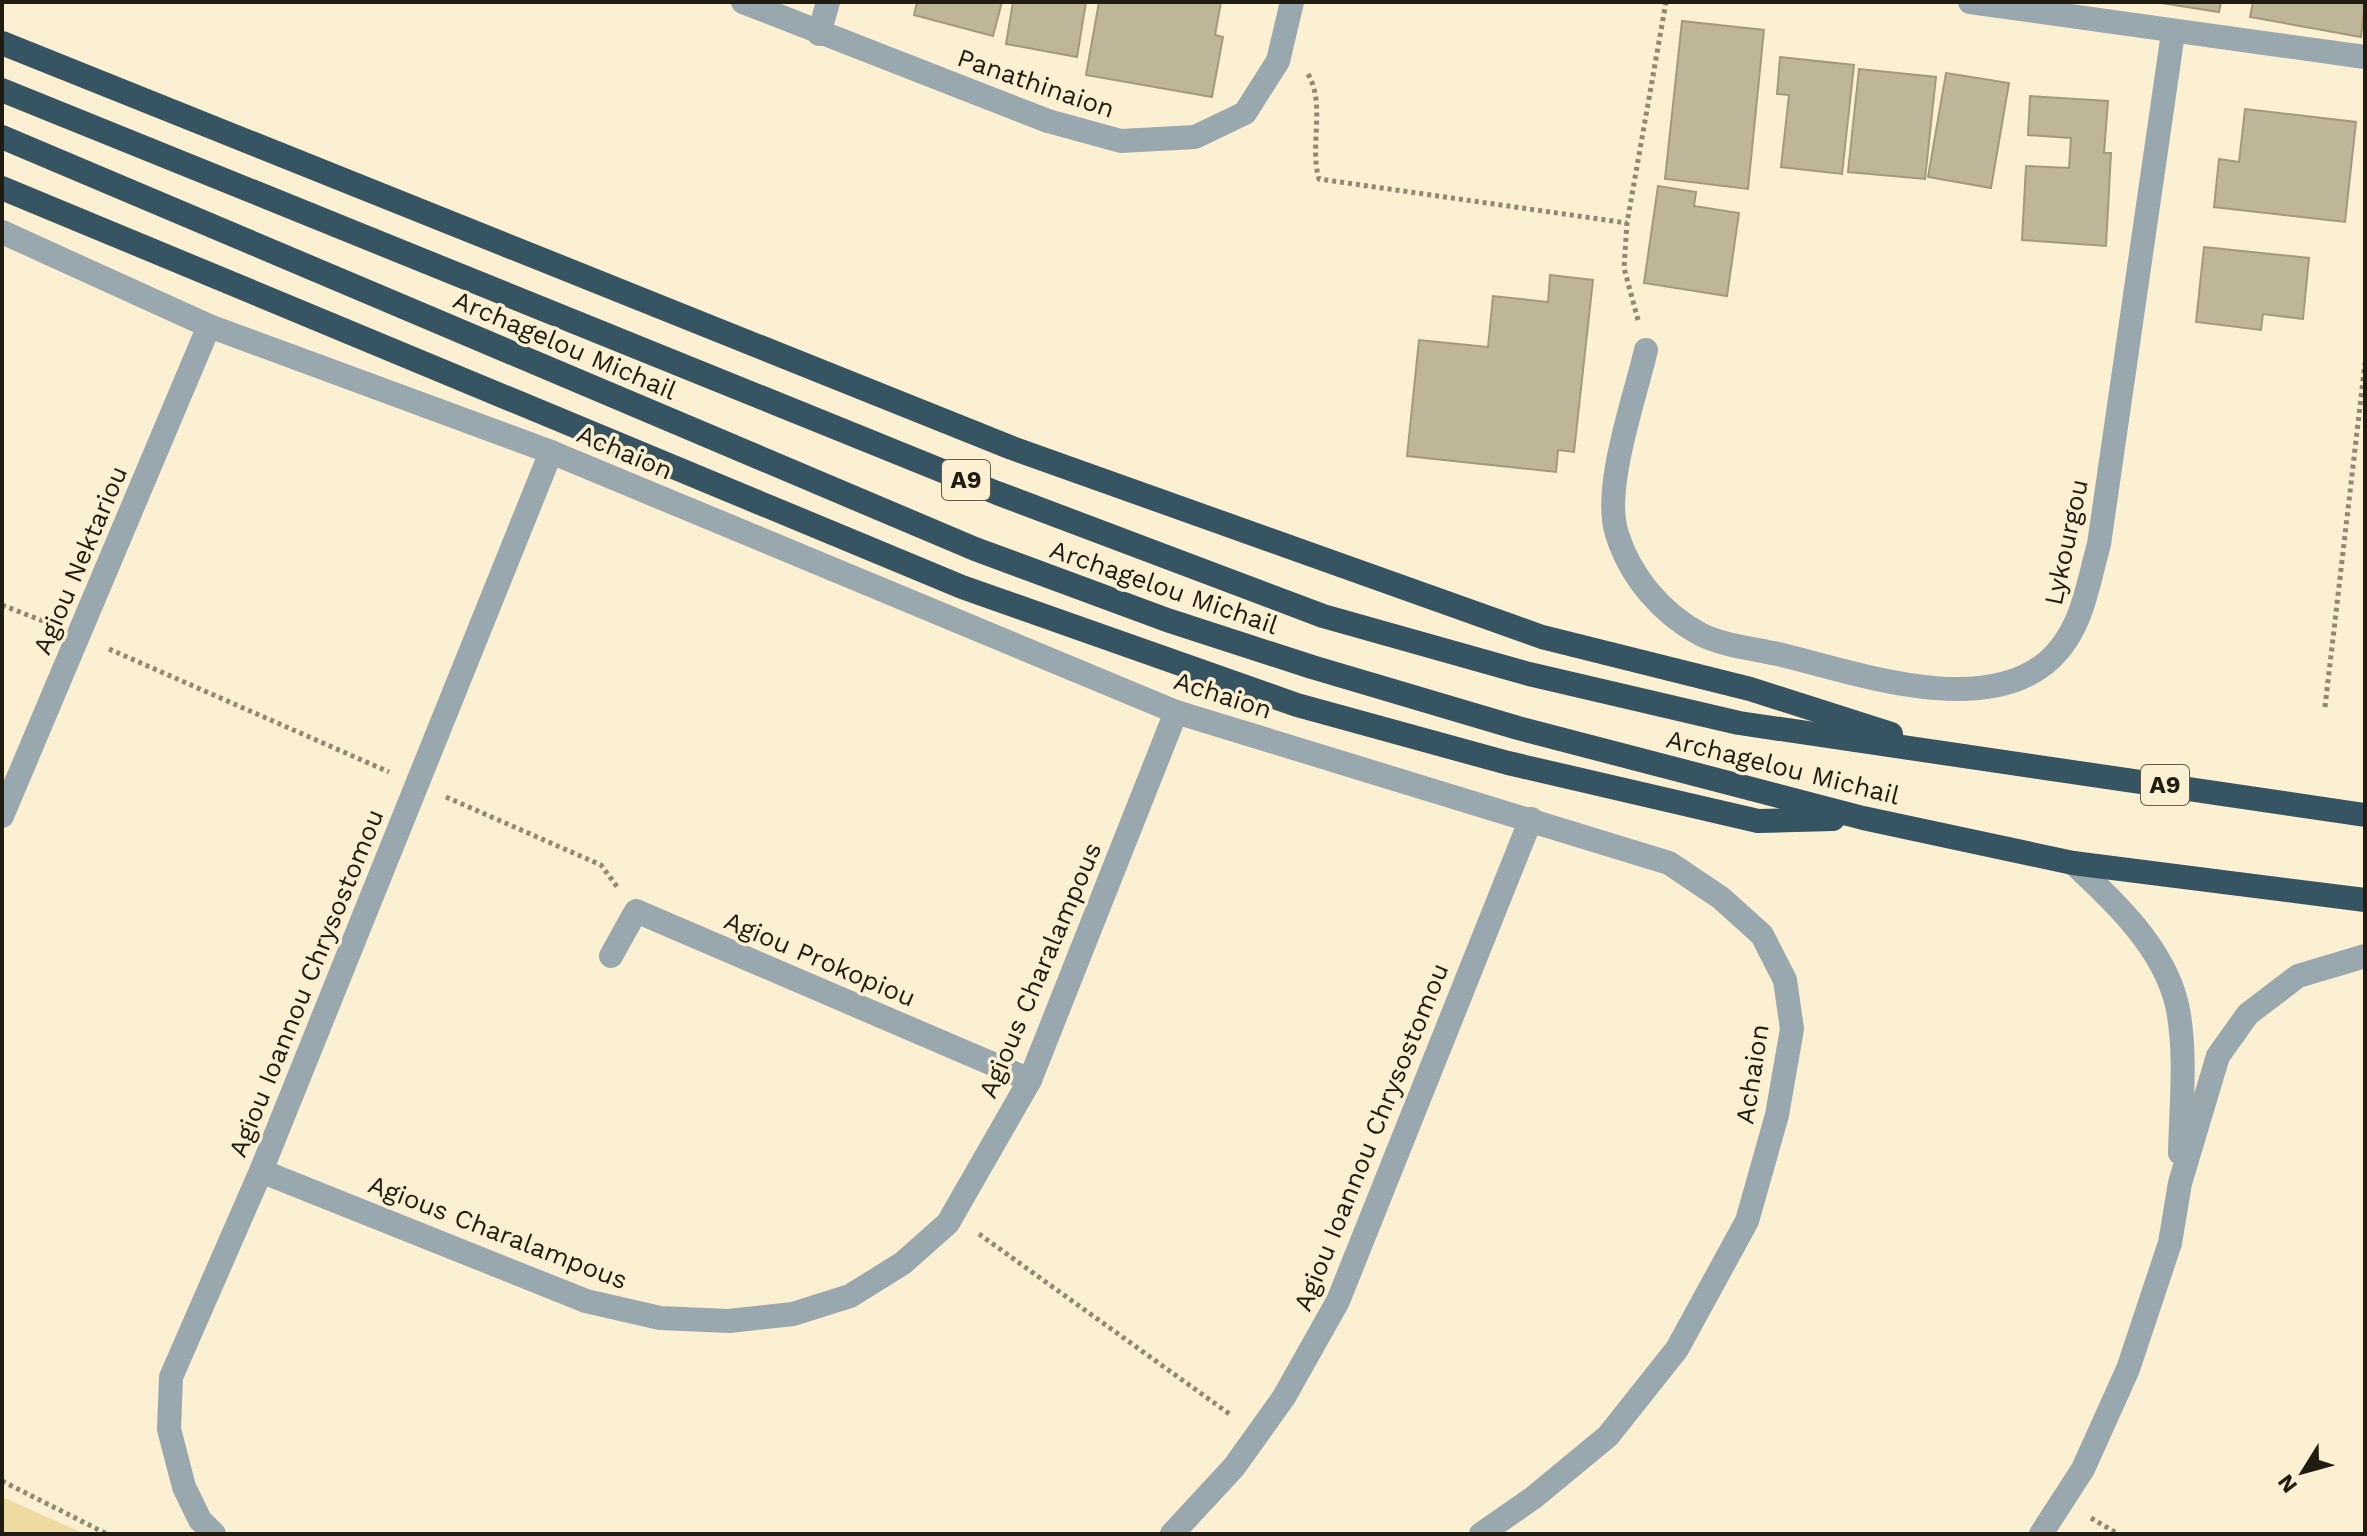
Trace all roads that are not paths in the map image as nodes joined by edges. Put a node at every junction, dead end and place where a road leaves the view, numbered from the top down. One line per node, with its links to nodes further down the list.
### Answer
1 (743, 2): 6 (street, Panathinaion)
2 (828, 2): 6 (street)
3 (1292, 2): 6 (street, Panathinaion)
4 (1970, 2): 5 (street)
5 (2173, 33): 8 (street); 14 (street, Lykourgou)
6 (819, 34)
7 (2, 43): 17 (highway)
8 (2365, 57)
9 (2, 90): 17 (highway, Archagelou Michail / A9)
10 (2, 137): 20 (highway, Archagelou Michail / A9)
11 (2, 188): 20 (highway)
12 (2, 232): 13 (street, Achaion)
13 (209, 326): 15 (street, Achaion); 19 (street, Agiou Nektariou)
14 (1646, 350)
15 (551, 452): 16 (street, Achaion); 27 (street, Agiou Ioannou Chrysostomou)
16 (1176, 712): 21 (street, Achaion); 26 (street, Agious Charalampous)
17 (1965, 757): 18 (highway, Archagelou Michail / A9)
18 (2365, 815)
19 (2, 816)
20 (1863, 818): 22 (highway, Archagelou Michail / A9)
21 (1531, 819): 30 (street, Agiou Ioannou Chrysostomou); 31 (street, Achaion)
22 (2073, 863): 23 (highway, Archagelou Michail / A9); 28 (street)
23 (2365, 900)
24 (611, 956): 26 (street, Agiou Prokopiou)
25 (2365, 956): 28 (street)
26 (1030, 1080): 27 (street, Agious Charalampous)
27 (261, 1171): 29 (street, Agiou Ioannou Chrysostomou)
28 (2180, 1183): 32 (street)
29 (214, 1534)
30 (1172, 1534)
31 (1481, 1534)
32 (2041, 1534)

